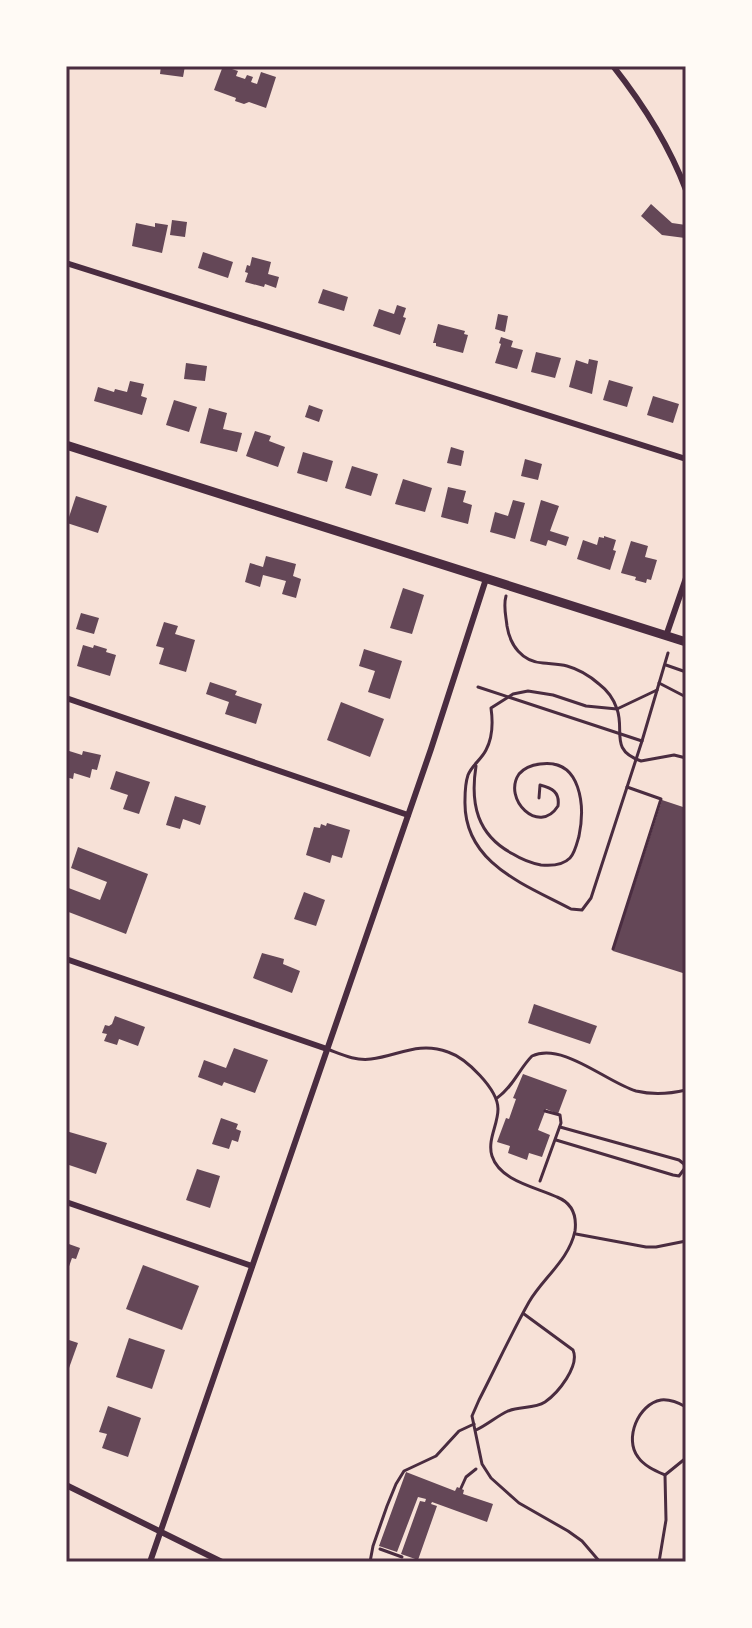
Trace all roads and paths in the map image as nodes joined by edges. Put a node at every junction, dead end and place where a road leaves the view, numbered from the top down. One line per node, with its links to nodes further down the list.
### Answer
1 (613, 66): 2 (street)
2 (686, 190)
3 (66, 263): 5 (street)
4 (66, 445): 7 (main road)
5 (686, 459)
6 (686, 578): 9 (street)
7 (486, 579): 8 (main road); 28 (street)
8 (508, 586): 9 (main road); 20 (path)
9 (666, 636): 10 (main road)
10 (686, 642)
11 (668, 653): 12 (path)
12 (666, 665): 13 (path); 14 (path)
13 (686, 672)
14 (659, 683): 16 (path); 18 (path)
15 (478, 687): 17 (path)
16 (657, 690): 20 (path); 22 (path)
17 (507, 697): 20 (path); 21 (path); 25 (path)
18 (686, 697)
19 (66, 698): 28 (street)
20 (617, 709): 21 (path)
21 (619, 733): 22 (path); 24 (path)
22 (642, 741): 24 (path)
23 (686, 758): 24 (path)
24 (636, 760): 26 (path)
25 (476, 763): 26 (path); 27 (path)
26 (627, 787): 29 (path)
27 (539, 798)
28 (408, 815): 31 (street)
29 (613, 949)
30 (66, 959): 31 (street)
31 (327, 1049): 33 (lane); 41 (street)
32 (686, 1090): 33 (lane)
33 (497, 1098): 37 (lane)
34 (545, 1111): 35 (path)
35 (560, 1127): 36 (path); 36 (path)
36 (556, 1140): 37 (path)
37 (537, 1189): 39 (lane)
38 (66, 1202): 41 (street)
39 (574, 1234): 40 (lane); 42 (lane)
40 (686, 1241)
41 (252, 1266): 51 (street)
42 (524, 1314): 44 (lane); 45 (lane)
43 (686, 1407): 48 (lane)
44 (474, 1424): 45 (lane); 52 (lane)
45 (475, 1431): 47 (lane)
46 (686, 1458): 48 (lane)
47 (482, 1464): 50 (path); 57 (lane)
48 (665, 1475): 58 (lane)
49 (66, 1485): 51 (street)
50 (461, 1488)
51 (161, 1532): 54 (street); 55 (street)
52 (373, 1546): 53 (path); 56 (lane)
53 (402, 1557)
54 (150, 1562)
55 (222, 1562)
56 (370, 1562)
57 (600, 1562)
58 (659, 1562)

